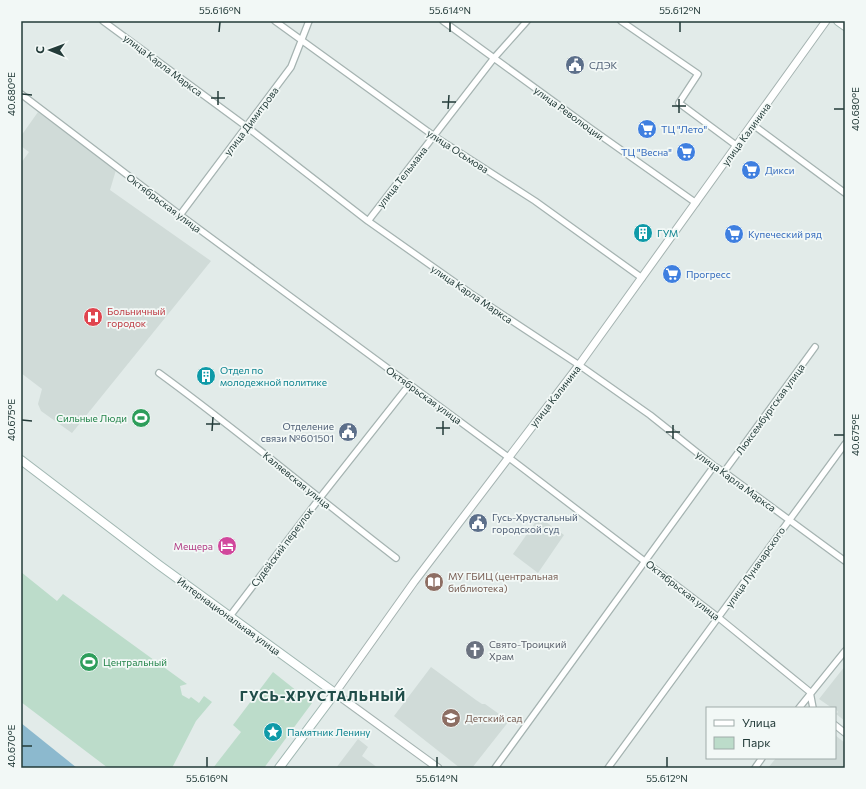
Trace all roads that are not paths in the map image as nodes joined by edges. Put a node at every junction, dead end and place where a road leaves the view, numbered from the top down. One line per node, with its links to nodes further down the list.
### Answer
1 (103, 21): 14 (street, улица Карла Маркса)
2 (275, 21): 10 (street, улица Осьмова)
3 (309, 21): 10 (street, улица Димитрова)
4 (443, 21): 11 (street, улица Революции)
5 (527, 21): 11 (street, улица Тельмана)
6 (621, 21): 16 (street)
7 (826, 21): 13 (street, улица Калинина)
8 (838, 21): 9 (main road)
9 (845, 26)
10 (301, 38): 14 (street, улица Димитрова); 15 (street, улица Осьмова)
11 (494, 58): 15 (street, улица Тельмана); 18 (street, улица Революции)
12 (21, 94): 19 (street, Октябрьская улица)
13 (752, 124): 16 (street, улица Калинина); 17 (street)
14 (247, 127): 19 (street, улица Димитрова); 20 (street, улица Карла Маркса)
15 (434, 136): 20 (street, улица Тельмана); 21 (street, улица Осьмова)
16 (737, 146): 18 (street, улица Калинина)
17 (845, 192)
18 (696, 203): 21 (street, улица Калинина)
19 (180, 215): 25 (street, Октябрьская улица)
20 (368, 221): 23 (street, улица Карла Маркса)
21 (642, 278): 23 (street, улица Калинина)
22 (815, 347): 30 (street, Люксембургская улица)
23 (579, 365): 27 (street, улица Калинина); 29 (street, улица Карла Маркса)
24 (159, 373): 31 (street, Каляевская улица)
25 (410, 385): 27 (street, Октябрьская улица); 31 (street, Судейский переулок)
26 (845, 444): 32 (street, улица Луначарского)
27 (508, 457): 35 (street, Октябрьская улица); 40 (street, улица Калинина)
28 (21, 460): 36 (main road, Интернациональная улица)
29 (714, 466): 30 (street, улица Карла Маркса); 35 (street)
30 (724, 472): 32 (street, улица Карла Маркса)
31 (319, 499): 33 (street, Каляевская улица); 36 (street, Судейский переулок)
32 (789, 519): 34 (street, улица Карла Маркса); 37 (street, улица Луначарского)
33 (396, 558)
34 (845, 561)
35 (646, 562): 37 (street, Октябрьская улица); 48 (street)
36 (230, 616): 40 (main road, Интернациональная улица)
37 (719, 618): 39 (street, Октябрьская улица); 49 (street, улица Луначарского)
38 (845, 651): 39 (street)
39 (810, 692): 41 (street); 42 (street)
40 (335, 693): 46 (main road, улица Калинина); 47 (street, Интернациональная улица)
41 (800, 707)
42 (813, 707)
43 (836, 726): 44 (street)
44 (845, 733)
45 (761, 759): 50 (street)
46 (279, 768)
47 (438, 768)
48 (495, 768)
49 (608, 768)
50 (755, 768)

